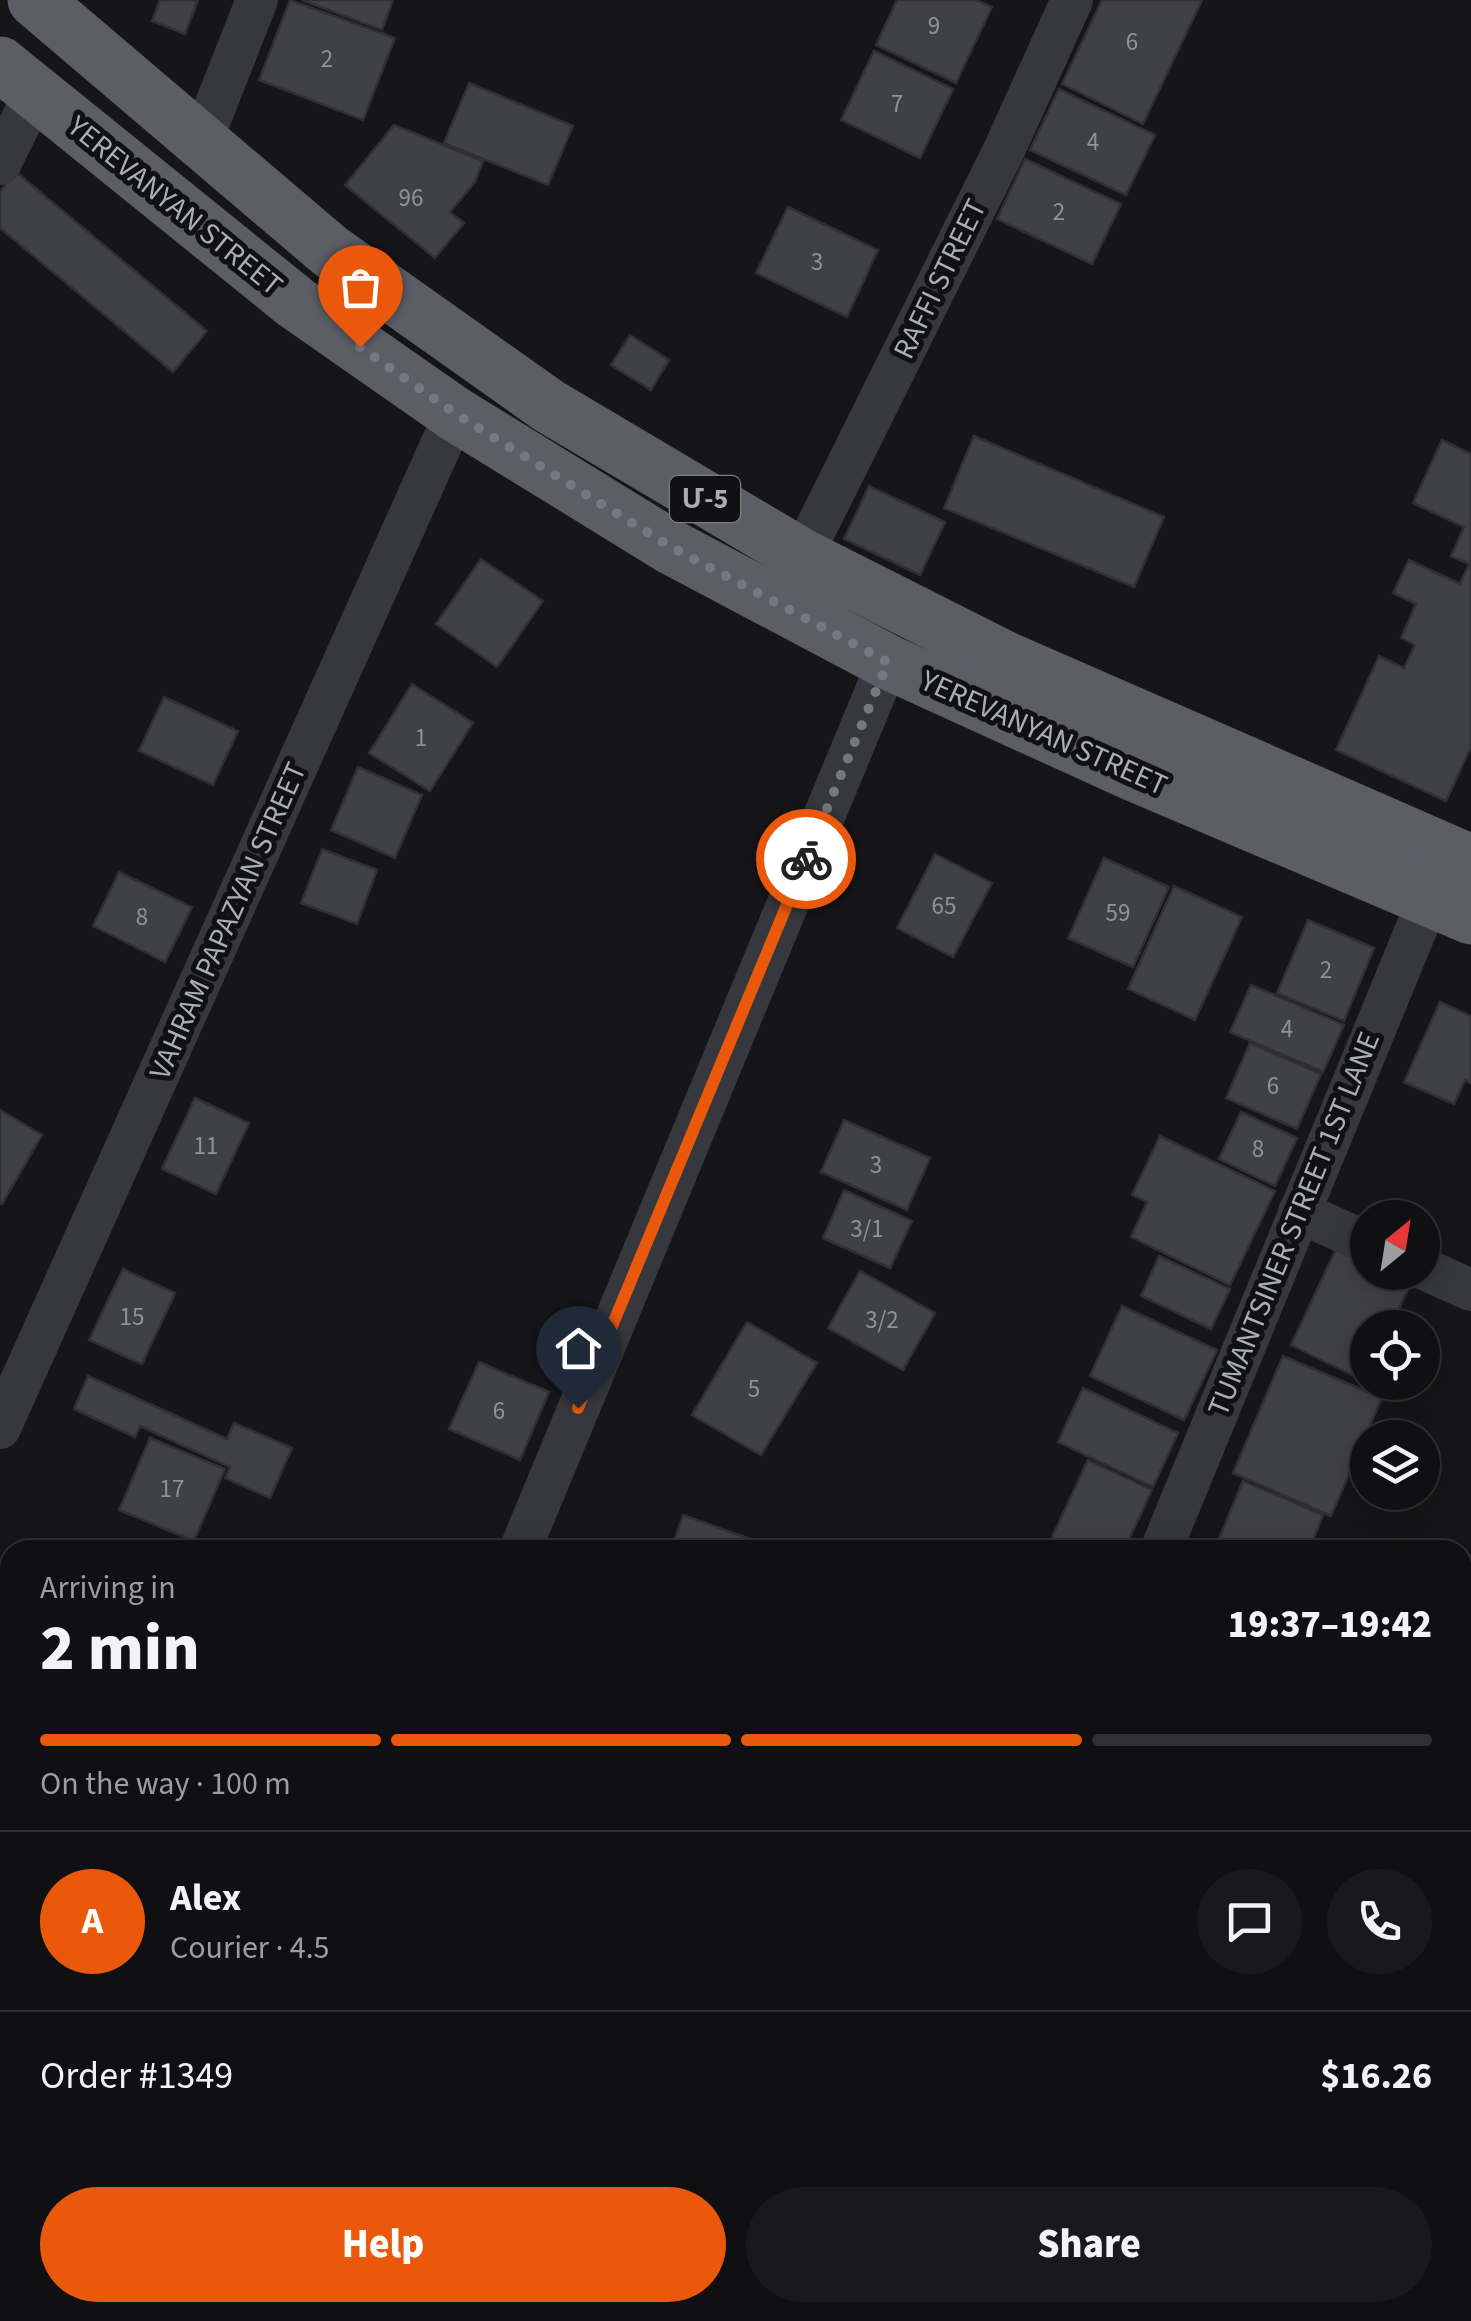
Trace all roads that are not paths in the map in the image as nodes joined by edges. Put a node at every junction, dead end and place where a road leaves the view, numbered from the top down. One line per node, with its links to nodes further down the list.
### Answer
1 (35, 0): 5 (highway, YEREVANYAN STREET / Մ-5)
2 (257, 0): 5 (street)
3 (1072, 0): 10 (street, RAFFI STREET)
4 (18, 78): 6 (street); 8 (highway, YEREVANYAN STREET / Մ-5)
5 (201, 142): 7 (highway, YEREVANYAN STREET / Մ-5)
6 (0, 164)
7 (330, 252): 8 (highway); 10 (highway, YEREVANYAN STREET / Մ-5)
8 (296, 303): 9 (highway, YEREVANYAN STREET / Մ-5)
9 (456, 414): 11 (highway, YEREVANYAN STREET / Մ-5); 17 (street, VAHRAM PAPAZYAN STREET)
10 (802, 556): 12 (highway, YEREVANYAN STREET / Մ-5)
11 (888, 662): 12 (highway, YEREVANYAN STREET / Մ-5); 18 (street)
12 (1460, 874): 13 (street, TUMANTSINER STREET 1ST LANE)
13 (1299, 1212): 14 (street); 19 (street, TUMANTSINER STREET 1ST LANE)
14 (1350, 1235)
15 (1440, 1276): 16 (street)
16 (1471, 1290)
17 (0, 1428)
18 (524, 1540)
19 (1164, 1540)

